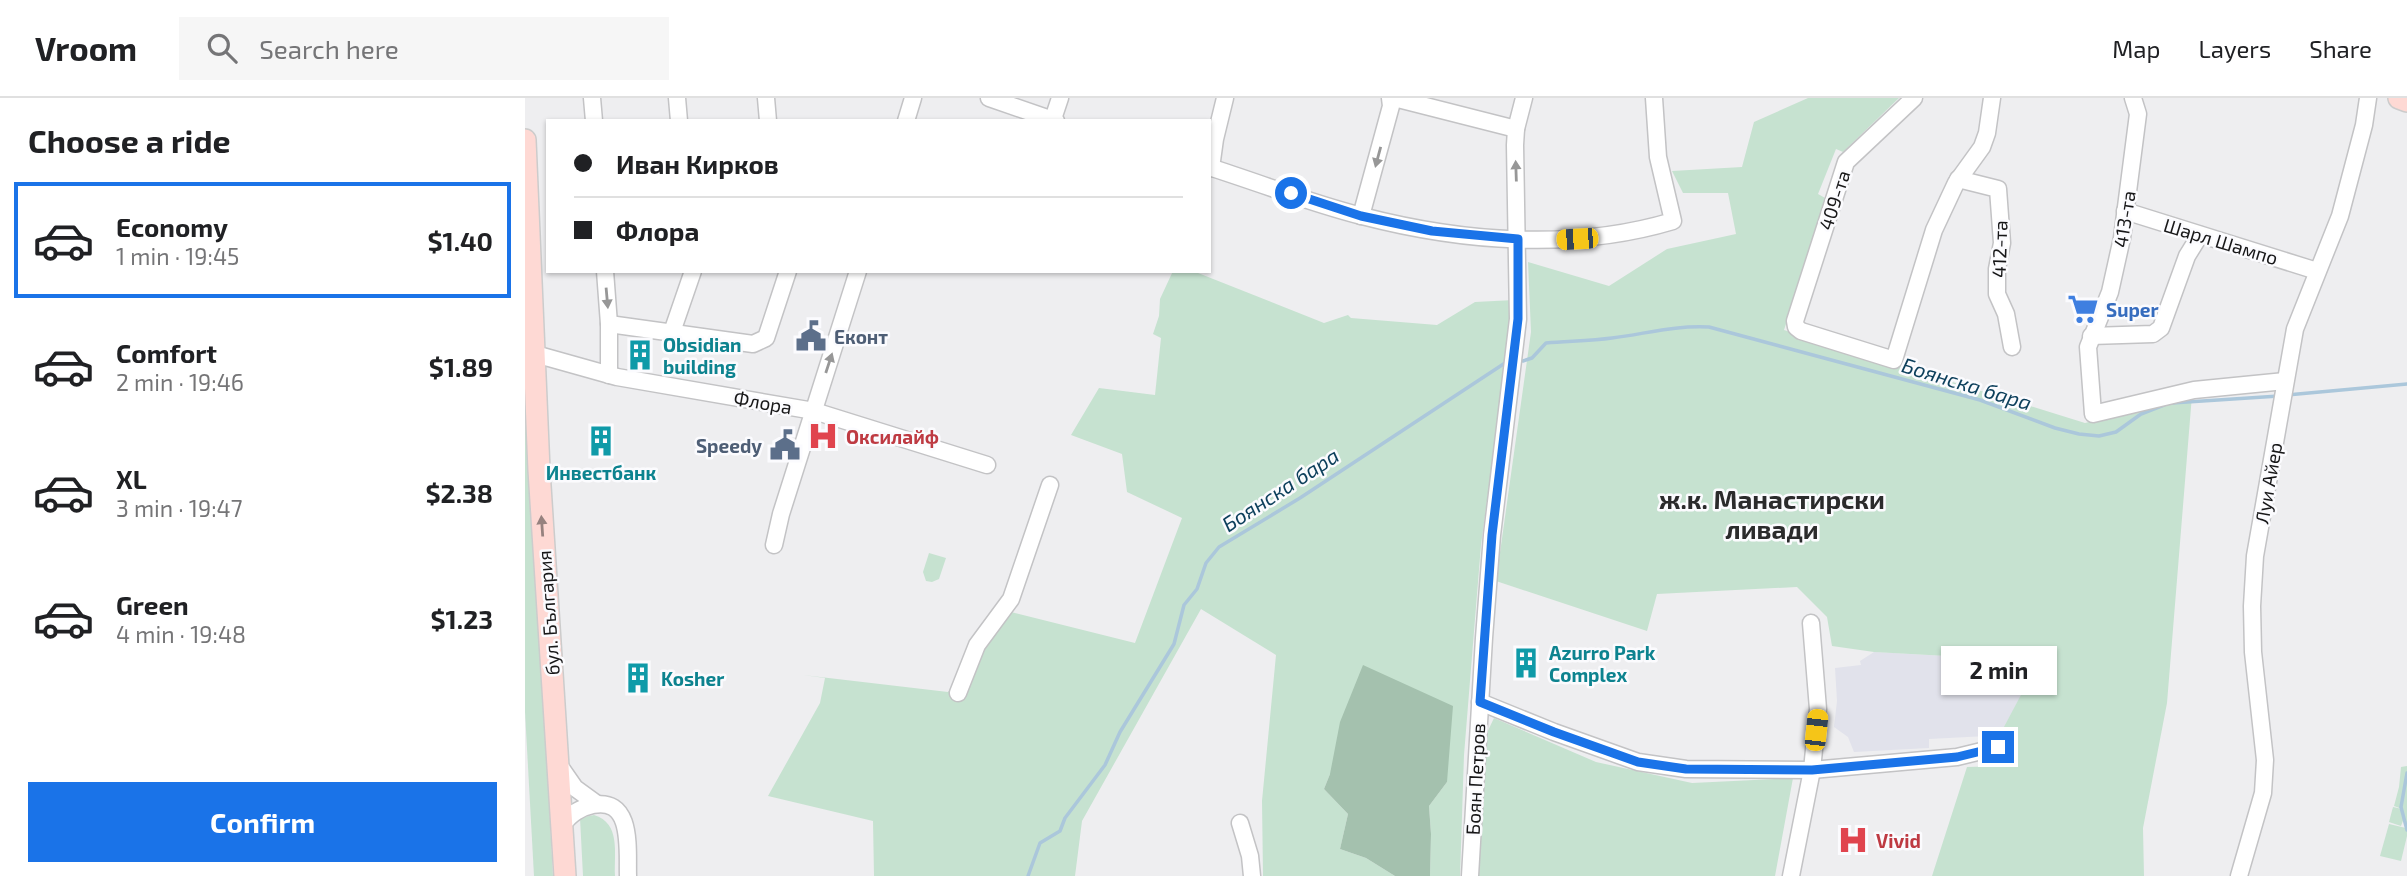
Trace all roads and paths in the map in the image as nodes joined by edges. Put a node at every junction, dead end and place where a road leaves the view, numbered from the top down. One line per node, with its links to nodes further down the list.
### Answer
1 (592, 98): 17 (street)
2 (677, 98): 18 (street)
3 (766, 98): 19 (street)
4 (913, 98): 20 (street)
5 (989, 98): 21 (street)
6 (1060, 98): 22 (street)
7 (1392, 98): 23 (street); 29 (street, one-way to 29)
8 (1524, 98): 23 (street, Боян Петров)
9 (1654, 98): 31 (street)
10 (1914, 98): 27 (street, 409-та)
11 (1991, 98): 27 (street)
12 (2133, 98): 28 (street, 413-та)
13 (2368, 98): 32 (street, Луи Айер)
14 (2399, 98): 16 (main road)
15 (1219, 100): 25 (street)
16 (2407, 101)
17 (593, 119)
18 (679, 119)
19 (768, 119)
20 (907, 119)
21 (1052, 119)
22 (1055, 119)
23 (1516, 129): 31 (street, Боян Петров, one-way to 23)
24 (525, 140): 41 (main road, бул. България)
25 (1211, 160)
26 (1211, 168): 29 (street)
27 (1958, 179): 40 (street, 412-та)
28 (2125, 211): 30 (street, Шарл Шампо); 39 (street, 413-та)
29 (1361, 216): 31 (street)
30 (2200, 235): 32 (street, Шарл Шампо); 39 (street)
31 (1518, 239): 50 (street, Боян Петров)
32 (2317, 271): 43 (street, Луи Айер)
33 (605, 273): 37 (street, one-way to 37)
34 (692, 273): 38 (street)
35 (787, 273): 38 (street)
36 (857, 273): 44 (street, one-way to 36)
37 (609, 324): 38 (street); 42 (street)
38 (673, 332)
39 (2091, 336): 43 (street, 413-та)
40 (2012, 347)
41 (534, 354): 42 (street, Флора); 52 (main road, бул. България, one-way to 41)
42 (609, 375): 44 (street, Флора)
43 (2284, 391): 62 (street, Луи Айер)
44 (814, 411): 45 (street, Флора); 47 (street)
45 (987, 466)
46 (1050, 485): 49 (street)
47 (776, 539)
48 (1811, 623): 53 (street)
49 (958, 693)
50 (1480, 702): 53 (street); 60 (street, Боян Петров)
51 (1998, 747): 53 (street)
52 (559, 765): 54 (street); 56 (main road, бул. България)
53 (1812, 770): 61 (street)
54 (597, 804): 56 (street); 58 (street)
55 (1240, 823): 59 (street)
56 (562, 825): 57 (main road, бул. България)
57 (565, 876)
58 (628, 876)
59 (1252, 876)
60 (1470, 876)
61 (1791, 876)
62 (2239, 876)

